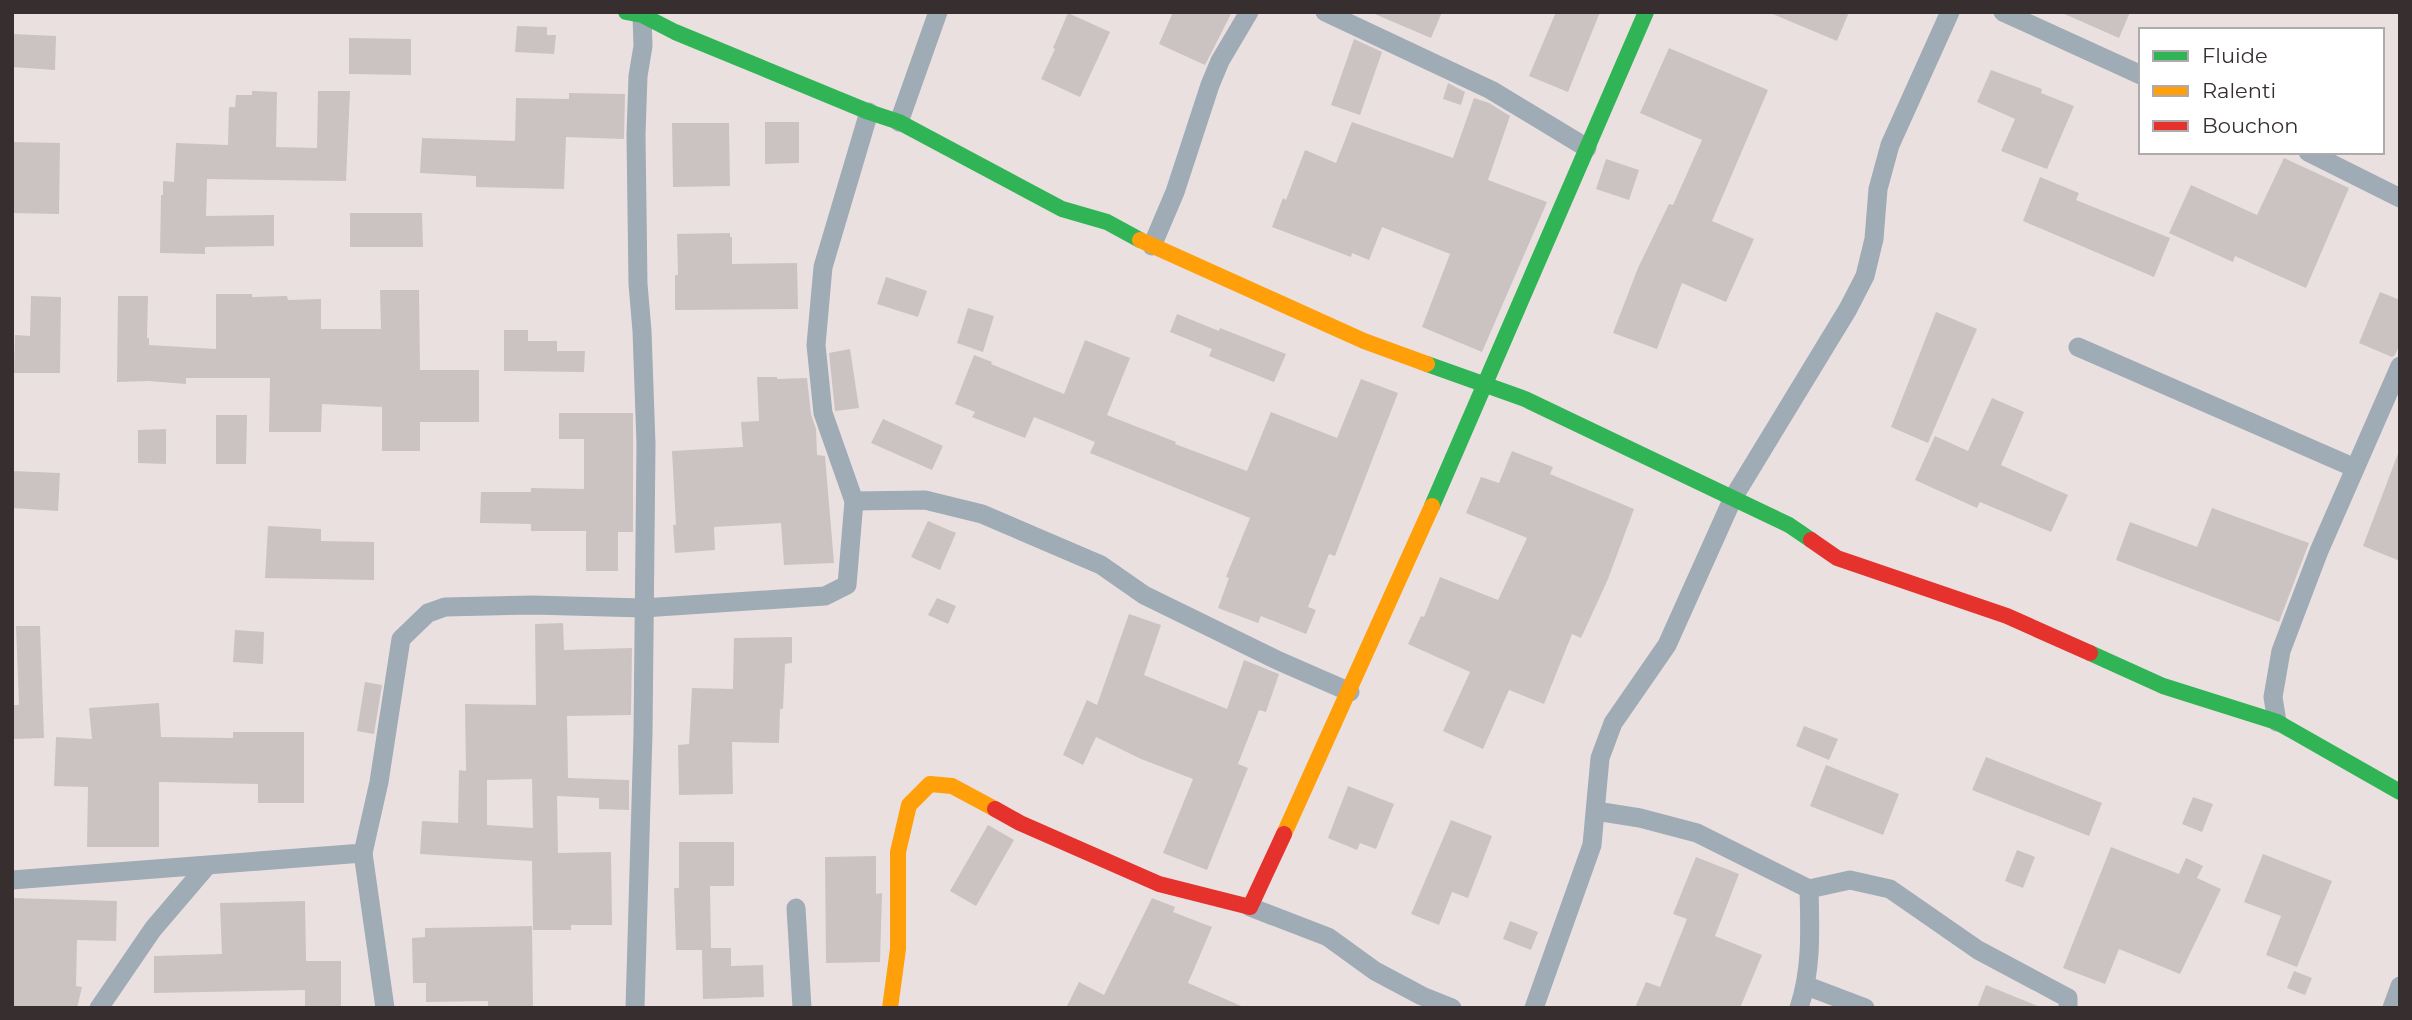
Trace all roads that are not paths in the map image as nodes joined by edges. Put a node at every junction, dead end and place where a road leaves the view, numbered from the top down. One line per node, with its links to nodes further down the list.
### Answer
1 (938, 12): 10 (street)
2 (1249, 12): 14 (street)
3 (1325, 12): 11 (street)
4 (1646, 12): 11 (street)
5 (1950, 12): 19 (street)
6 (2003, 12): 8 (street)
7 (637, 13): 9 (street); 21 (street)
8 (2139, 74)
9 (869, 112): 10 (street); 20 (street)
10 (899, 122): 14 (street)
11 (1587, 148): 17 (street)
12 (2312, 154): 13 (street)
13 (2400, 198)
14 (1152, 246): 17 (street)
15 (2078, 347): 18 (street)
16 (2400, 366): 18 (street)
17 (1485, 383): 19 (street); 22 (street)
18 (2355, 467): 23 (street)
19 (1733, 498): 23 (street); 25 (street)
20 (854, 501): 21 (street); 22 (street)
21 (643, 608): 26 (street); 36 (street)
22 (1350, 691): 30 (street)
23 (2277, 722): 24 (street)
24 (2400, 792)
25 (1596, 811): 29 (street); 40 (street)
26 (363, 853): 27 (street); 35 (street)
27 (206, 867): 28 (street); 34 (street)
28 (12, 880)
29 (1809, 889): 32 (street); 43 (street)
30 (1250, 907): 38 (street); 39 (street)
31 (796, 908): 37 (street)
32 (1807, 986): 41 (street); 42 (street)
33 (2400, 986): 44 (street)
34 (99, 1008)
35 (385, 1008)
36 (635, 1008)
37 (802, 1008)
38 (890, 1008)
39 (1452, 1008)
40 (1534, 1008)
41 (1799, 1008)
42 (1865, 1008)
43 (2068, 1008)
44 (2392, 1008)

